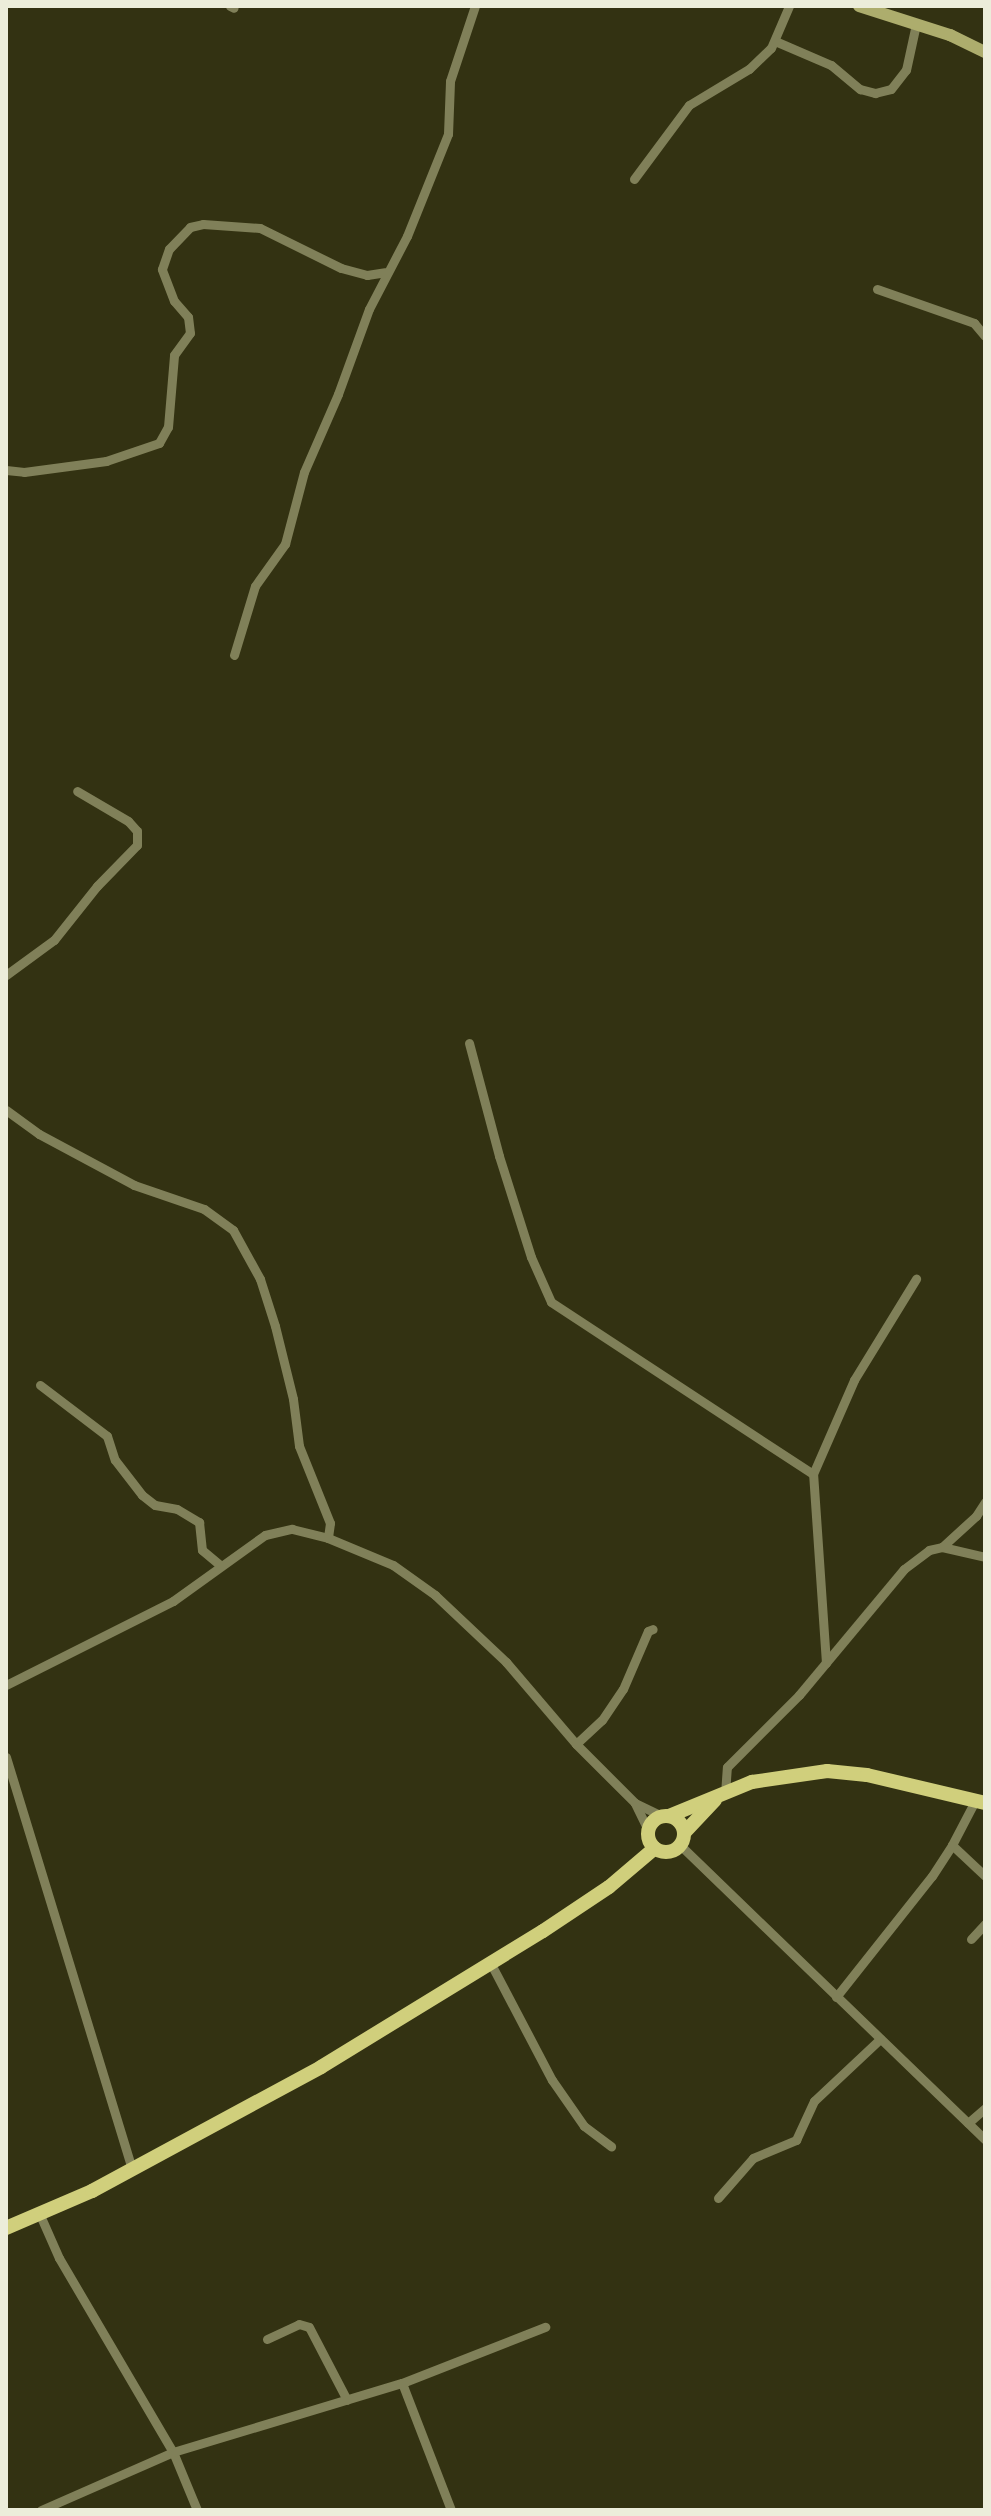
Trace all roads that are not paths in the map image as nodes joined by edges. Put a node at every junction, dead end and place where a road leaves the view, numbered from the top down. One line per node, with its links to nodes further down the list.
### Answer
1 (475, 6): 8 (street)
2 (789, 6): 5 (street)
3 (859, 6): 4 (street)
4 (916, 24): 5 (street); 6 (street)
5 (775, 41): 7 (street)
6 (985, 52)
7 (634, 179)
8 (385, 272): 11 (street); 12 (street)
9 (877, 289): 10 (street)
10 (985, 336)
11 (6, 470)
12 (234, 655)
13 (77, 791): 14 (street)
14 (6, 975)
15 (469, 1043): 19 (street)
16 (6, 1110): 21 (street)
17 (916, 1279): 19 (street)
18 (40, 1385): 24 (street)
19 (813, 1474): 26 (street)
20 (985, 1502): 22 (street)
21 (328, 1538): 24 (street); 28 (street)
22 (942, 1547): 23 (street); 26 (street)
23 (985, 1557)
24 (220, 1565): 27 (street)
25 (653, 1629): 28 (street)
26 (826, 1663): 30 (street)
27 (6, 1685)
28 (576, 1744): 32 (street)
29 (6, 1757): 48 (street)
30 (722, 1795): 31 (main road); 33 (main road); 35 (main road)
31 (980, 1801): 36 (street)
32 (635, 1803): 33 (street); 34 (street)
33 (665, 1816): 34 (main road); 35 (main road)
34 (648, 1830): 37 (main road)
35 (682, 1839): 37 (main road); 42 (street)
36 (952, 1845): 38 (street); 42 (street)
37 (655, 1848): 41 (main road)
38 (985, 1876)
39 (985, 1924): 40 (street)
40 (971, 1939)
41 (491, 1964): 47 (street); 48 (main road)
42 (836, 1997): 43 (street)
43 (880, 2039): 45 (street); 49 (street)
44 (985, 2108): 45 (street)
45 (968, 2123): 46 (street)
46 (985, 2140)
47 (611, 2146)
48 (132, 2169): 50 (main road)
49 (718, 2198)
50 (40, 2215): 51 (main road); 56 (street)
51 (6, 2228)
52 (545, 2327): 54 (street)
53 (267, 2339): 55 (street)
54 (402, 2383): 55 (street); 59 (street)
55 (347, 2400): 56 (street)
56 (173, 2452): 57 (street); 58 (street)
57 (41, 2510)
58 (197, 2510)
59 (451, 2510)

